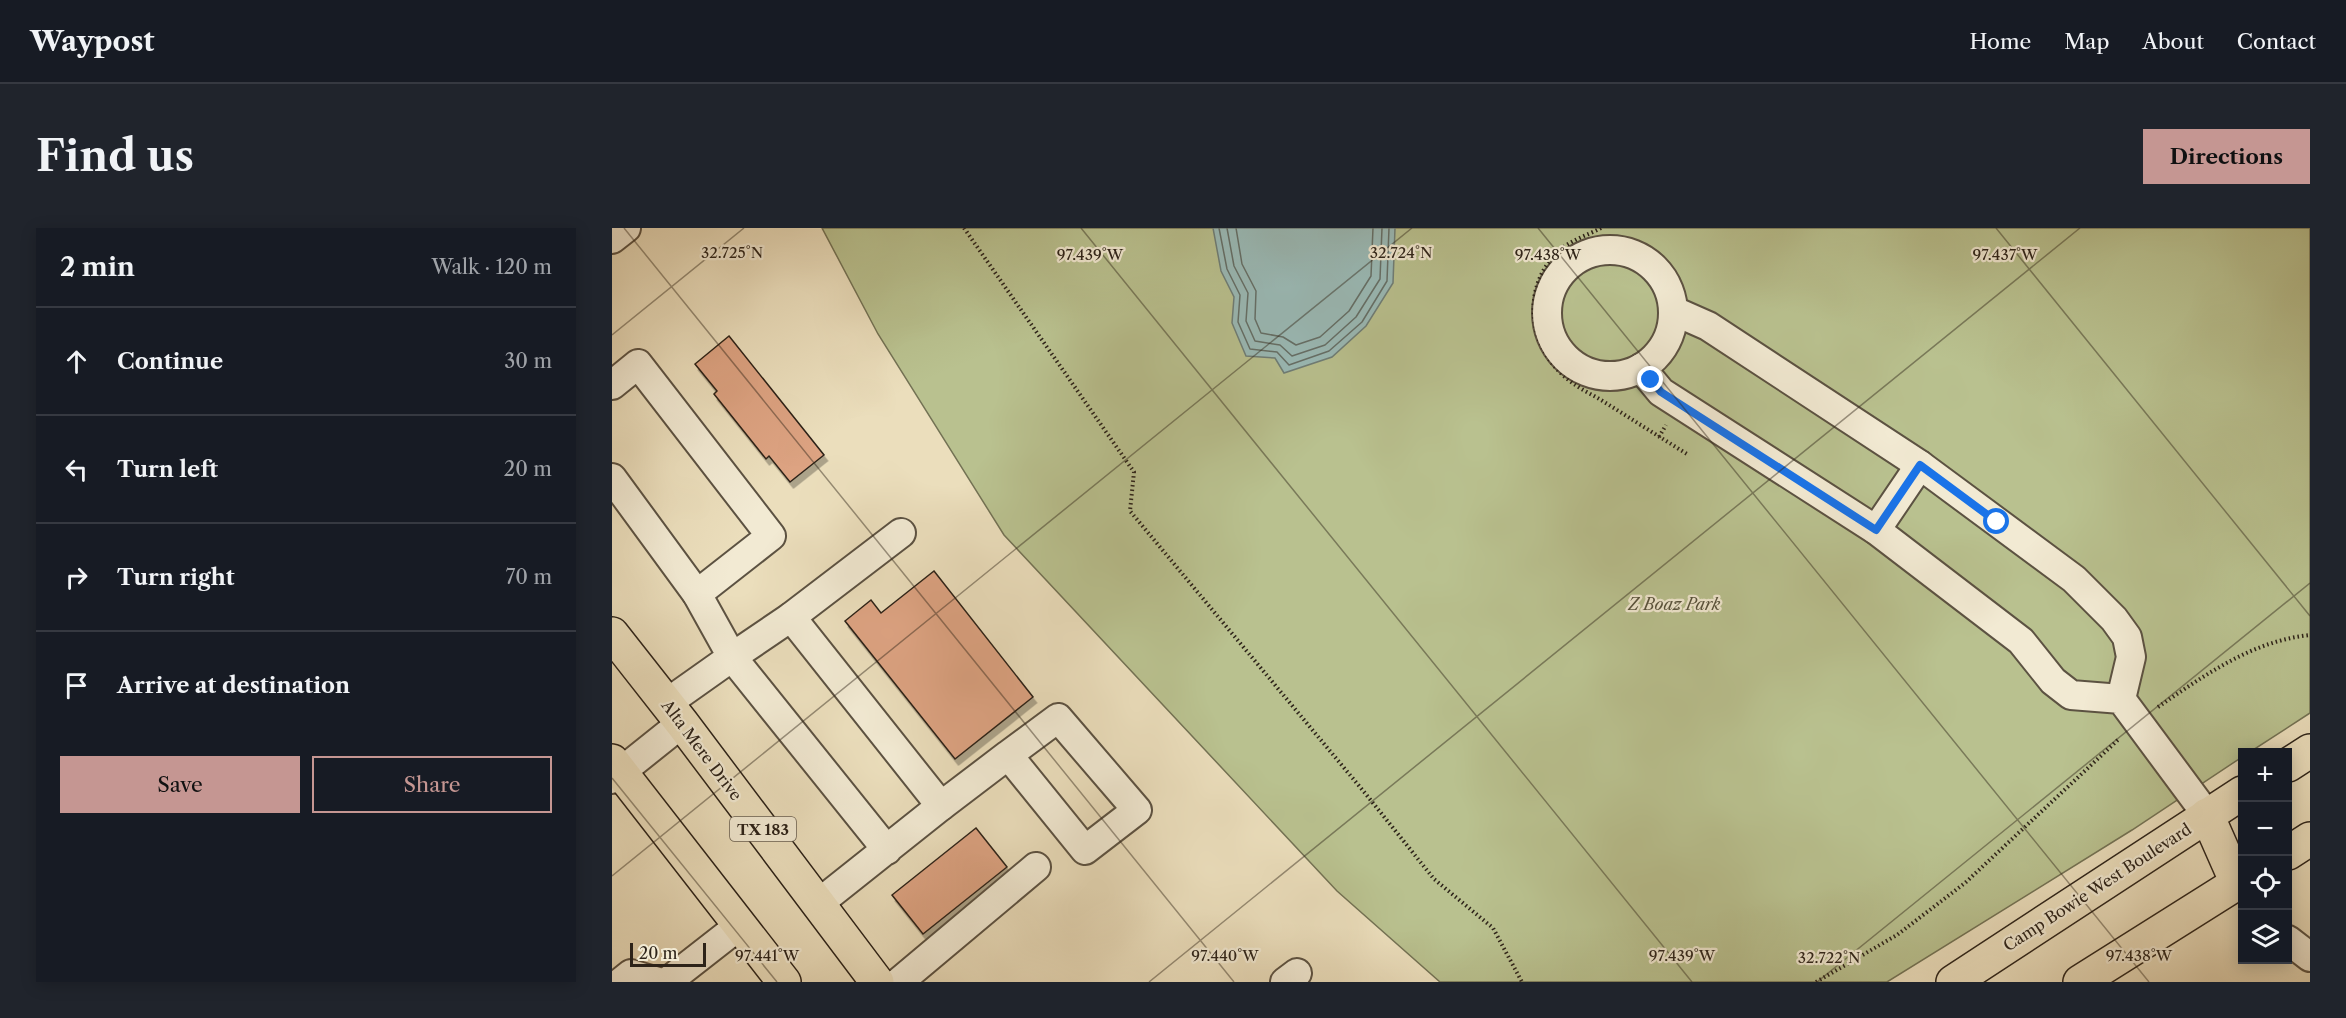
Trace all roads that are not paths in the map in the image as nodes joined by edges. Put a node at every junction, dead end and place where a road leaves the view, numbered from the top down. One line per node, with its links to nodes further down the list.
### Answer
1 (626, 228): 2 (street)
2 (612, 239)
3 (1674, 310): 4 (street); 4 (street); 6 (street)
4 (1641, 368): 8 (street)
5 (612, 385): 10 (street)
6 (1920, 465): 8 (street); 14 (street)
7 (612, 478): 10 (street)
8 (1876, 530): 14 (street)
9 (901, 533): 11 (street)
10 (697, 594): 13 (street)
11 (791, 617): 13 (street); 21 (street)
12 (612, 634): 15 (main road, Alta Mere Drive / TX 183)
13 (732, 657): 15 (street); 24 (street)
14 (2121, 699): 22 (street)
15 (674, 713): 19 (street); 29 (main road, Alta Mere Drive / TX 183)
16 (2310, 751): 18 (main road)
17 (1008, 755): 17 (street); 21 (street)
18 (2292, 762)
19 (615, 771): 30 (main road)
20 (2238, 796): 22 (main road, Camp Bowie West Boulevard)
21 (941, 806): 24 (street)
22 (2207, 815): 27 (main road); 40 (main road, Camp Bowie West Boulevard)
23 (2310, 839): 25 (main road)
24 (887, 850): 29 (street)
25 (2292, 850)
26 (1036, 867): 39 (street)
27 (2238, 879)
28 (2238, 887): 33 (main road)
29 (819, 903): 38 (main road, Alta Mere Drive / TX 183)
30 (740, 925): 36 (street); 37 (main road)
31 (2292, 944): 32 (street)
32 (2310, 957)
33 (2087, 980)
34 (621, 982): 35 (street)
35 (658, 982)
36 (667, 982)
37 (784, 982)
38 (877, 982)
39 (899, 982)
40 (1953, 982)

